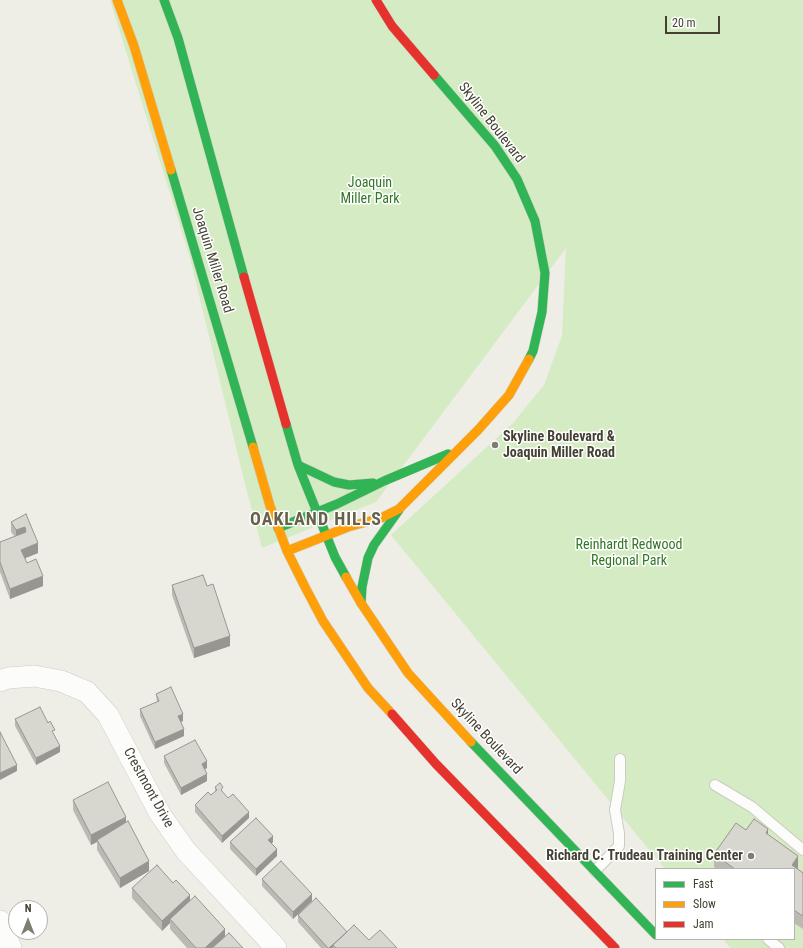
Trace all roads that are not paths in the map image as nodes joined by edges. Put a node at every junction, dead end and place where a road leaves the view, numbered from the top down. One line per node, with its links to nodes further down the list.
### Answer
1 (117, 0): 9 (main road, Joaquin Miller Road)
2 (164, 0): 5 (main road, Joaquin Miller Road)
3 (376, 0): 4 (main road, Skyline Boulevard)
4 (460, 448): 6 (main road, Skyline Boulevard); 7 (main road, Skyline Boulevard)
5 (298, 465): 6 (main road); 8 (main road, Joaquin Miller Road)
6 (384, 481): 8 (main road, Skyline Boulevard)
7 (399, 509): 10 (main road, Skyline Boulevard); 12 (main road)
8 (316, 512): 9 (main road, Skyline Boulevard); 10 (main road, Skyline Boulevard)
9 (278, 528): 11 (main road)
10 (326, 535): 11 (main road, Skyline Boulevard); 12 (main road, Skyline Boulevard)
11 (288, 551): 23 (main road)
12 (361, 603): 17 (main road, Skyline Boulevard)
13 (0, 681): 22 (street, Crestmont Drive)
14 (620, 759): 17 (lane)
15 (715, 785): 16 (lane)
16 (803, 850)
17 (595, 871): 19 (main road, Skyline Boulevard)
18 (0, 921): 21 (street)
19 (655, 935)
20 (769, 940): 24 (lane)
21 (11, 948)
22 (276, 948)
23 (614, 948)
24 (779, 948)

